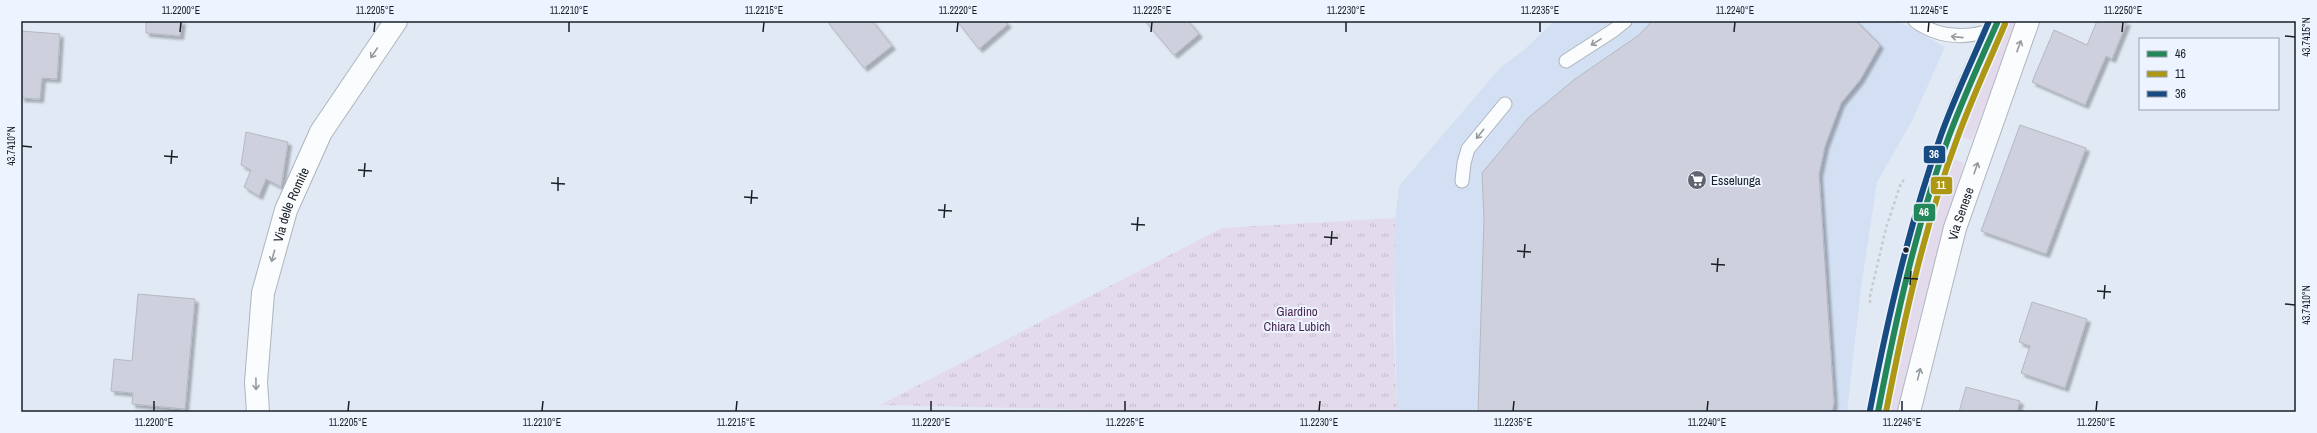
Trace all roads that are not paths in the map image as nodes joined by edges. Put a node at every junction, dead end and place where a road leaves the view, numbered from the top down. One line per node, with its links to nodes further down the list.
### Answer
1 (396, 21): 9 (main road, Via delle Romite, one-way to 9)
2 (1625, 21): 6 (lane, one-way to 6)
3 (1916, 21): 5 (lane, one-way to 3)
4 (2028, 21): 11 (main road, Via Senese, one-way to 4)
5 (1997, 25): 10 (main road)
6 (1566, 61)
7 (1505, 104): 8 (lane, one-way to 8)
8 (1462, 181)
9 (258, 412)
10 (1878, 412)
11 (1910, 412)

